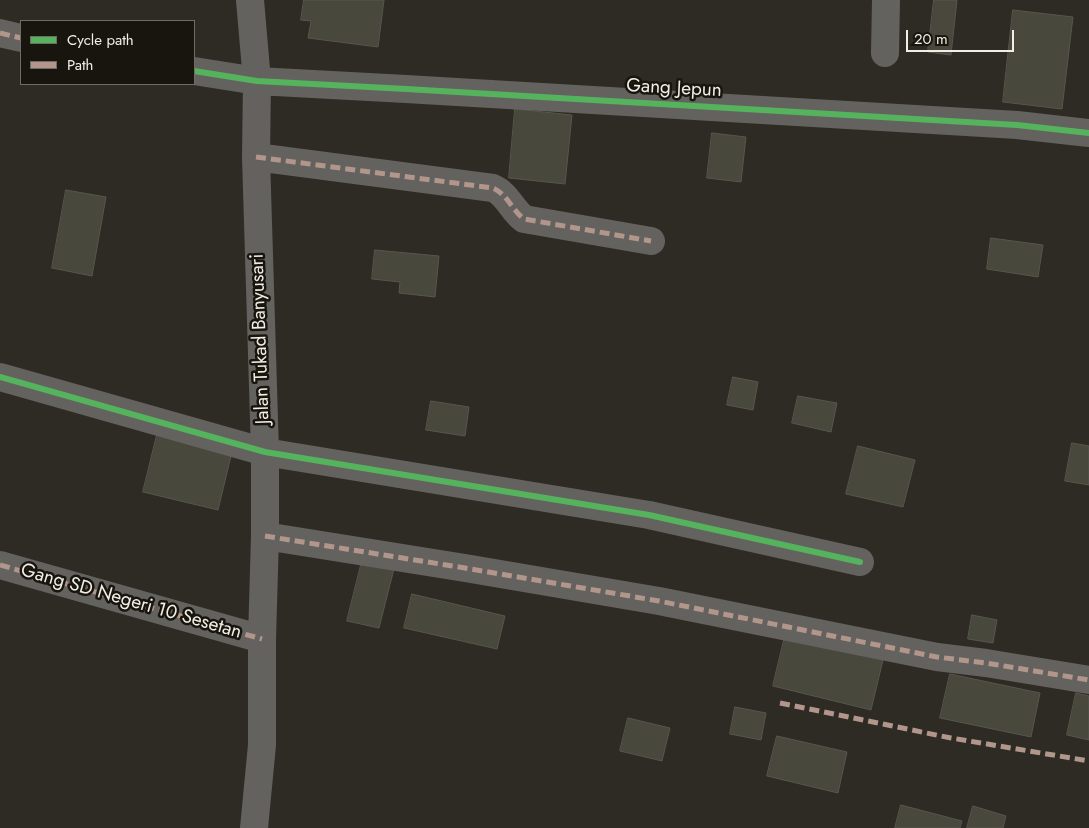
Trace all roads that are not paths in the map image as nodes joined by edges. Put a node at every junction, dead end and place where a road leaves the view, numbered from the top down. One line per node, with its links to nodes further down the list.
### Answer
1 (250, 0): 7 (street, Jalan Tukad Banyusari)
2 (886, 0): 5 (street)
3 (0, 33): 4 (street)
4 (20, 38)
5 (885, 53)
6 (195, 71): 7 (street, Gang Jepun)
7 (257, 82): 8 (street, Gang Jepun); 9 (street, Jalan Tukad Banyusari)
8 (1089, 133)
9 (256, 158): 10 (street); 12 (street, Jalan Tukad Banyusari)
10 (651, 241)
11 (0, 377): 12 (street)
12 (265, 452): 13 (street, Jalan Tukad Banyusari); 14 (street)
13 (265, 536): 16 (street, Jalan Tukad Banyusari); 17 (street)
14 (860, 562)
15 (0, 565): 16 (street, Gang SD Negeri 10 Sesetan)
16 (262, 640): 18 (street, Jalan Tukad Banyusari)
17 (1089, 680)
18 (254, 828)

